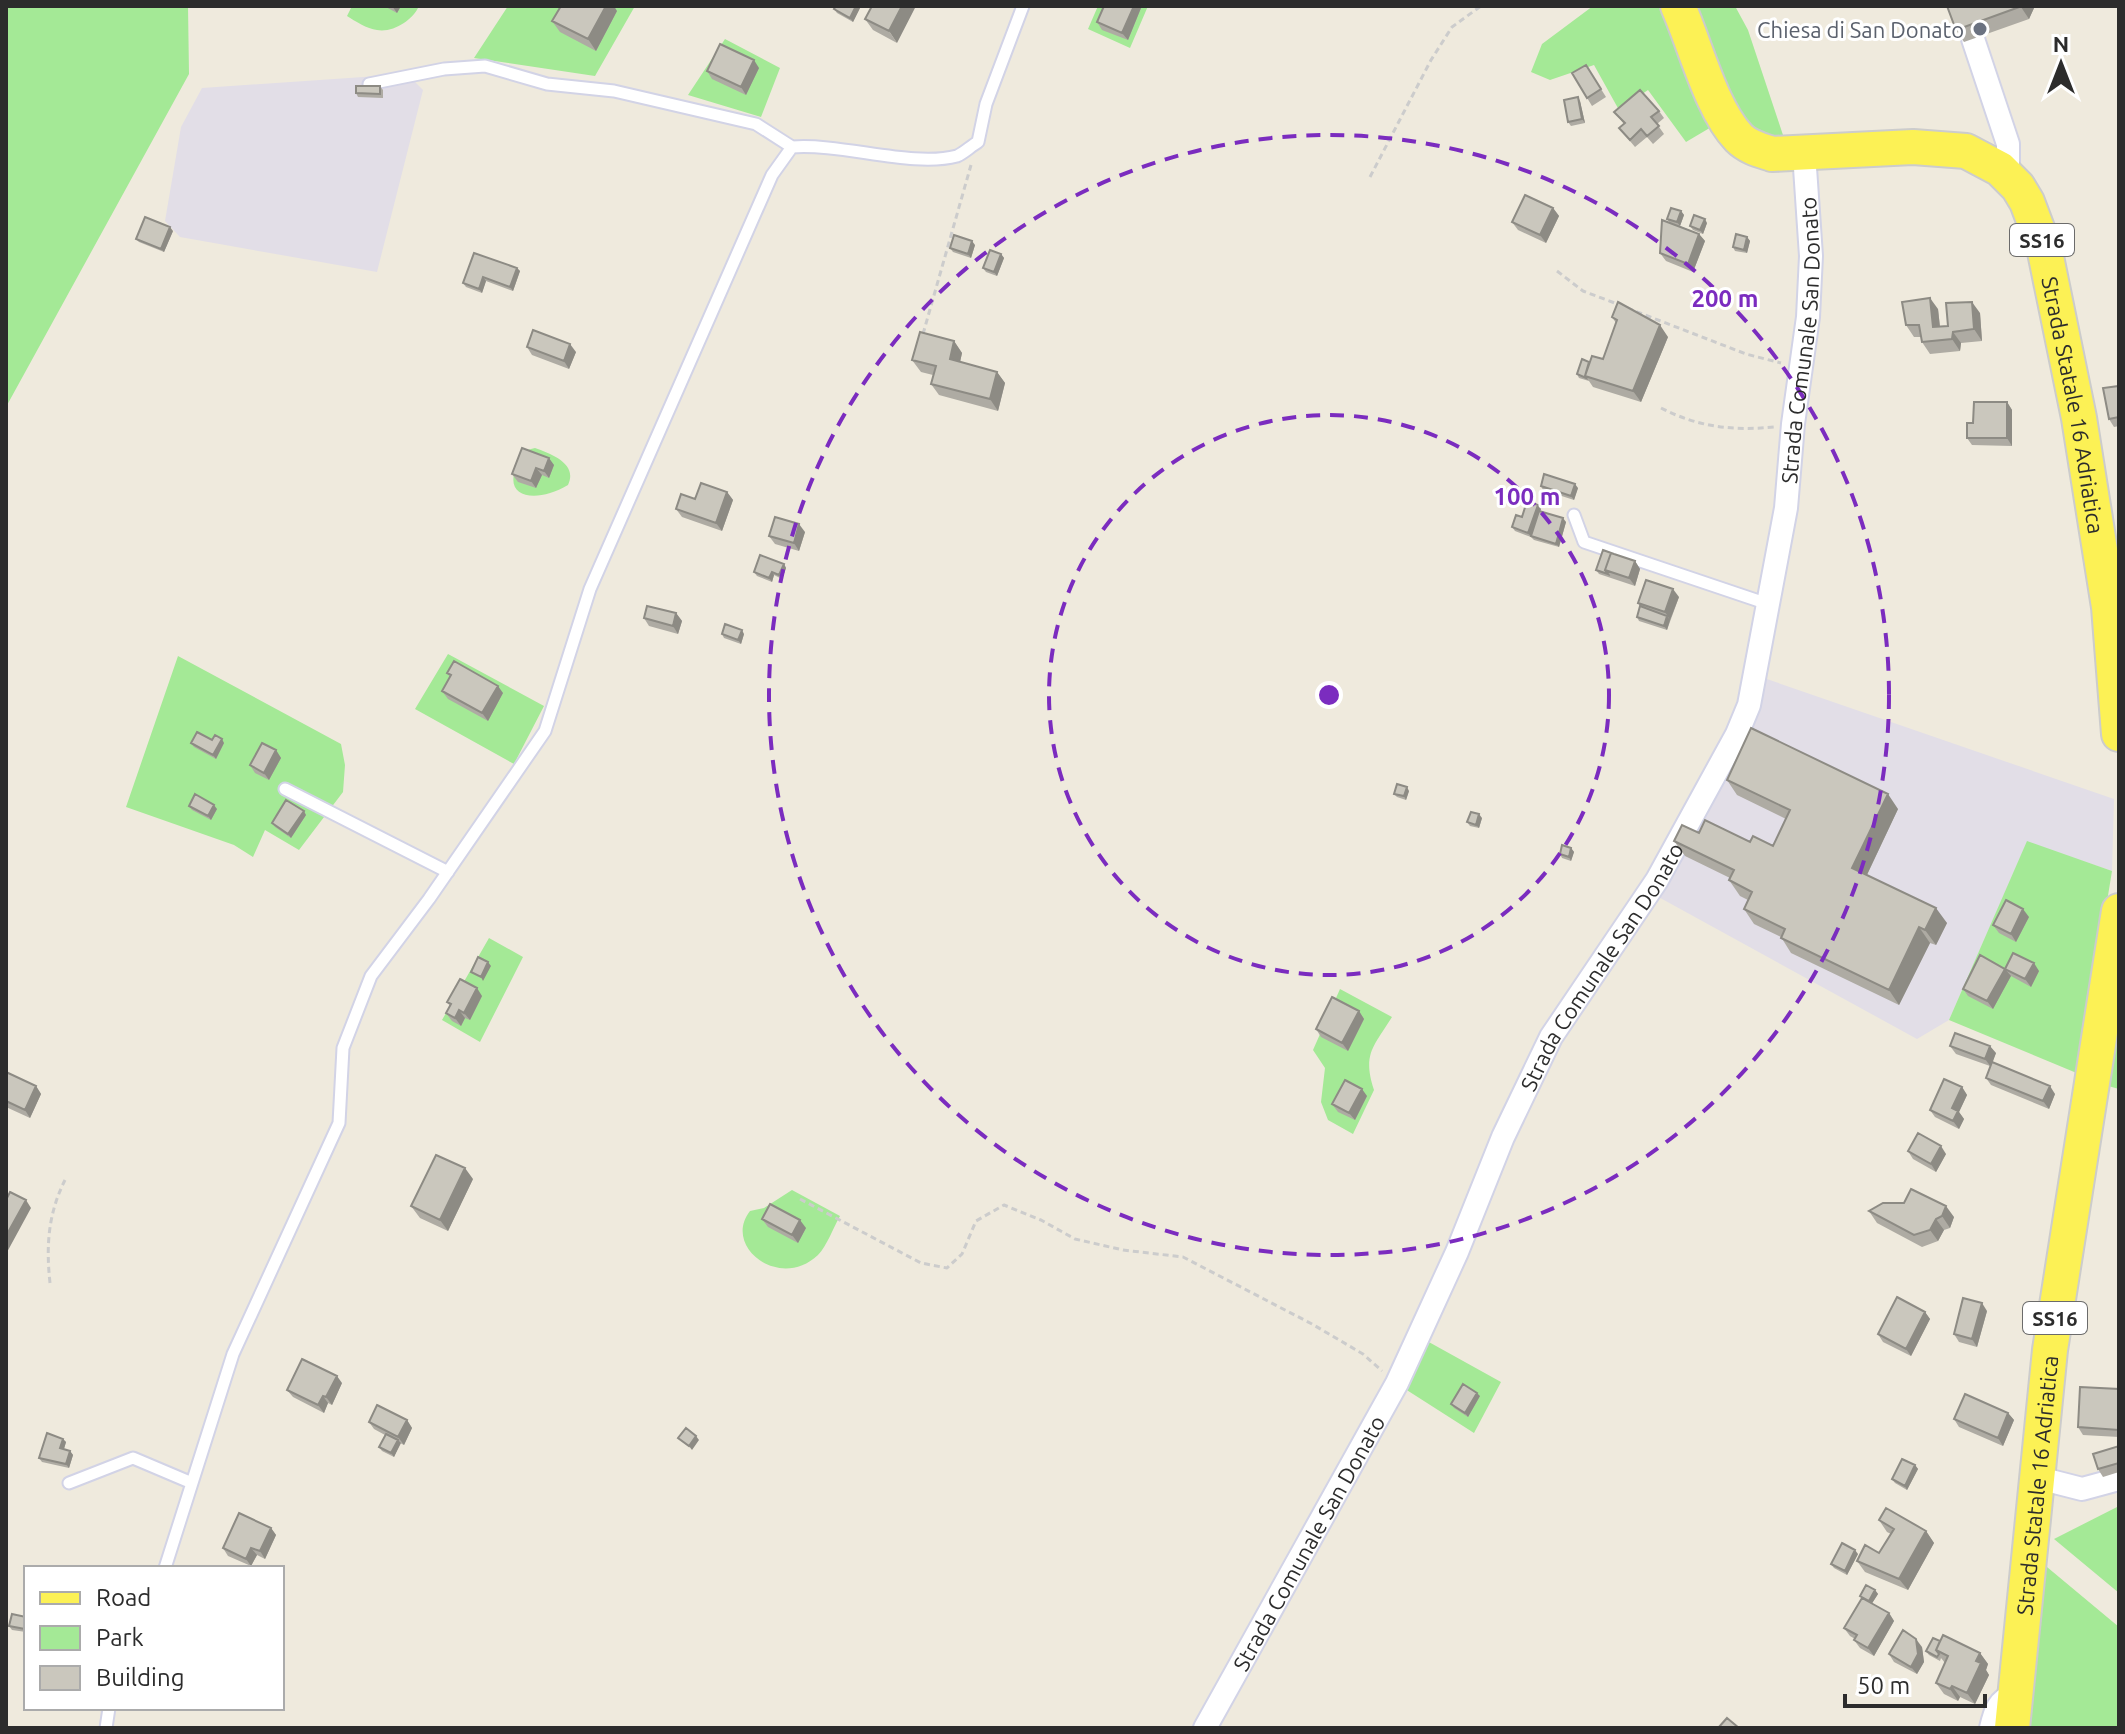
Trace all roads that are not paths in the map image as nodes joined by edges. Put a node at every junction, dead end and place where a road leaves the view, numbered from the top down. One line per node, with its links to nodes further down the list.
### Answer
1 (1023, 6): 5 (lane)
2 (1678, 6): 6 (main road, Strada Statale 16 Adriatica / SS16)
3 (1973, 39): 7 (street)
4 (369, 84): 5 (lane)
5 (792, 147): 12 (lane)
6 (1804, 153): 7 (main road, Strada Statale 16 Adriatica / SS16); 9 (street, Strada Comunale San Donato)
7 (2003, 172): 10 (main road, Strada Statale 16 Adriatica / SS16)
8 (1574, 515): 9 (lane)
9 (1768, 604): 20 (street, Strada Comunale San Donato)
10 (2119, 734)
11 (285, 789): 12 (lane)
12 (448, 872): 17 (lane)
13 (2119, 911): 14 (main road, Strada Statale 16 Adriatica / SS16)
14 (2035, 1477): 15 (street); 19 (main road, Strada Statale 16 Adriatica / SS16)
15 (2119, 1479)
16 (69, 1483): 17 (lane)
17 (192, 1483): 18 (lane)
18 (166, 1566)
19 (2015, 1694): 21 (street); 22 (main road, Strada Statale 16 Adriatica / SS16)
20 (1205, 1728)
21 (1991, 1728)
22 (2012, 1728)

